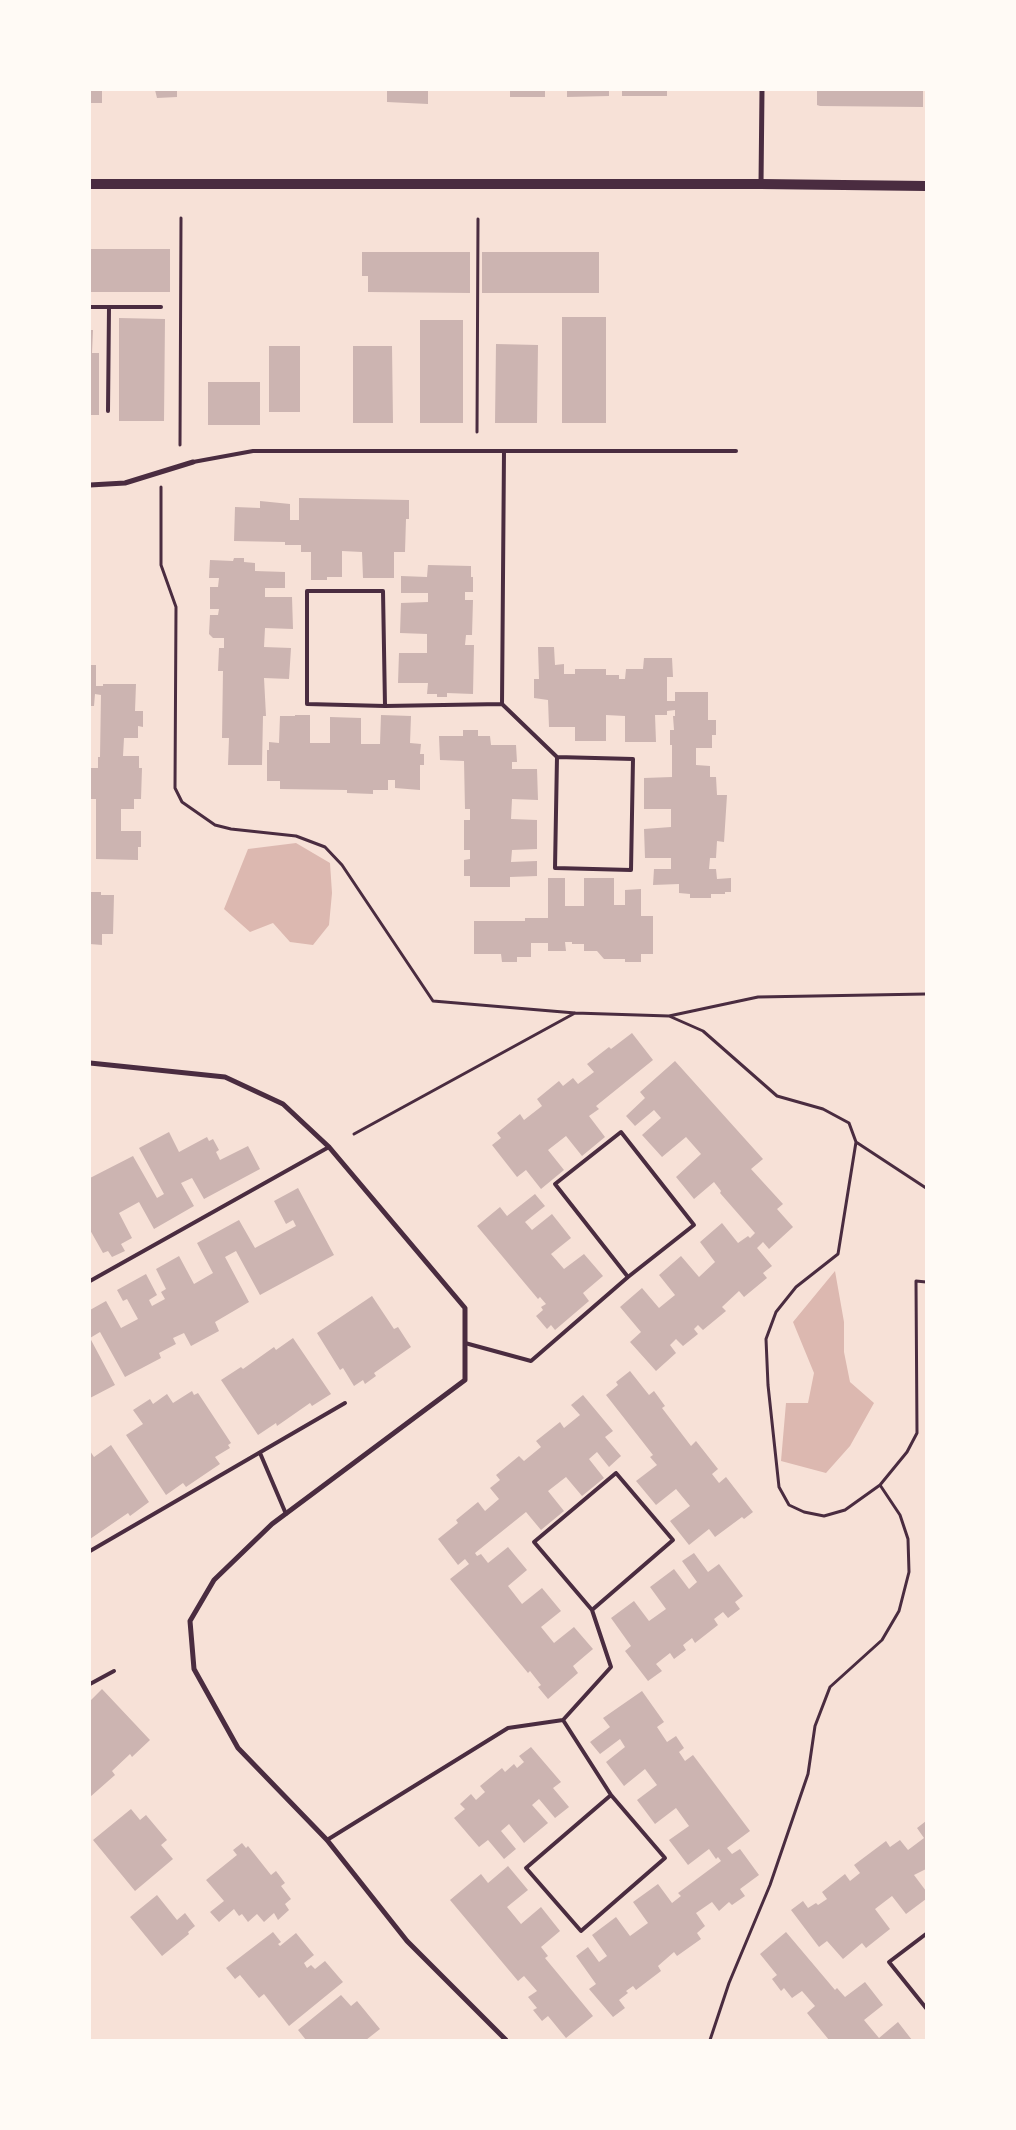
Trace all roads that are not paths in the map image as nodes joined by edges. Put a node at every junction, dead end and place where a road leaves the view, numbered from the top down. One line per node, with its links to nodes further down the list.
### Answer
1 (762, 90): 3 (street)
2 (90, 184): 3 (main road)
3 (761, 184): 4 (main road)
4 (926, 186)
5 (90, 307): 6 (lane)
6 (109, 307): 7 (lane); 8 (lane)
7 (161, 307)
8 (108, 411)
9 (736, 450): 10 (lane)
10 (504, 451): 11 (lane); 13 (lane)
11 (193, 462): 12 (street)
12 (90, 485)
13 (502, 704): 14 (lane); 15 (lane)
14 (385, 706): 14 (lane)
15 (557, 758): 15 (lane)
16 (90, 1063): 17 (street)
17 (329, 1147): 19 (lane); 20 (street)
18 (628, 1277): 18 (lane); 20 (lane)
19 (90, 1281)
20 (465, 1343): 23 (street)
21 (345, 1403): 22 (lane)
22 (260, 1453): 23 (lane); 24 (lane)
23 (286, 1514): 30 (street)
24 (90, 1551)
25 (592, 1610): 25 (lane); 28 (lane)
26 (114, 1671): 27 (lane)
27 (90, 1684)
28 (563, 1720): 29 (lane); 30 (lane)
29 (611, 1796): 29 (lane)
30 (327, 1840): 33 (street)
31 (926, 1934): 32 (lane)
32 (926, 2008)
33 (506, 2040)

